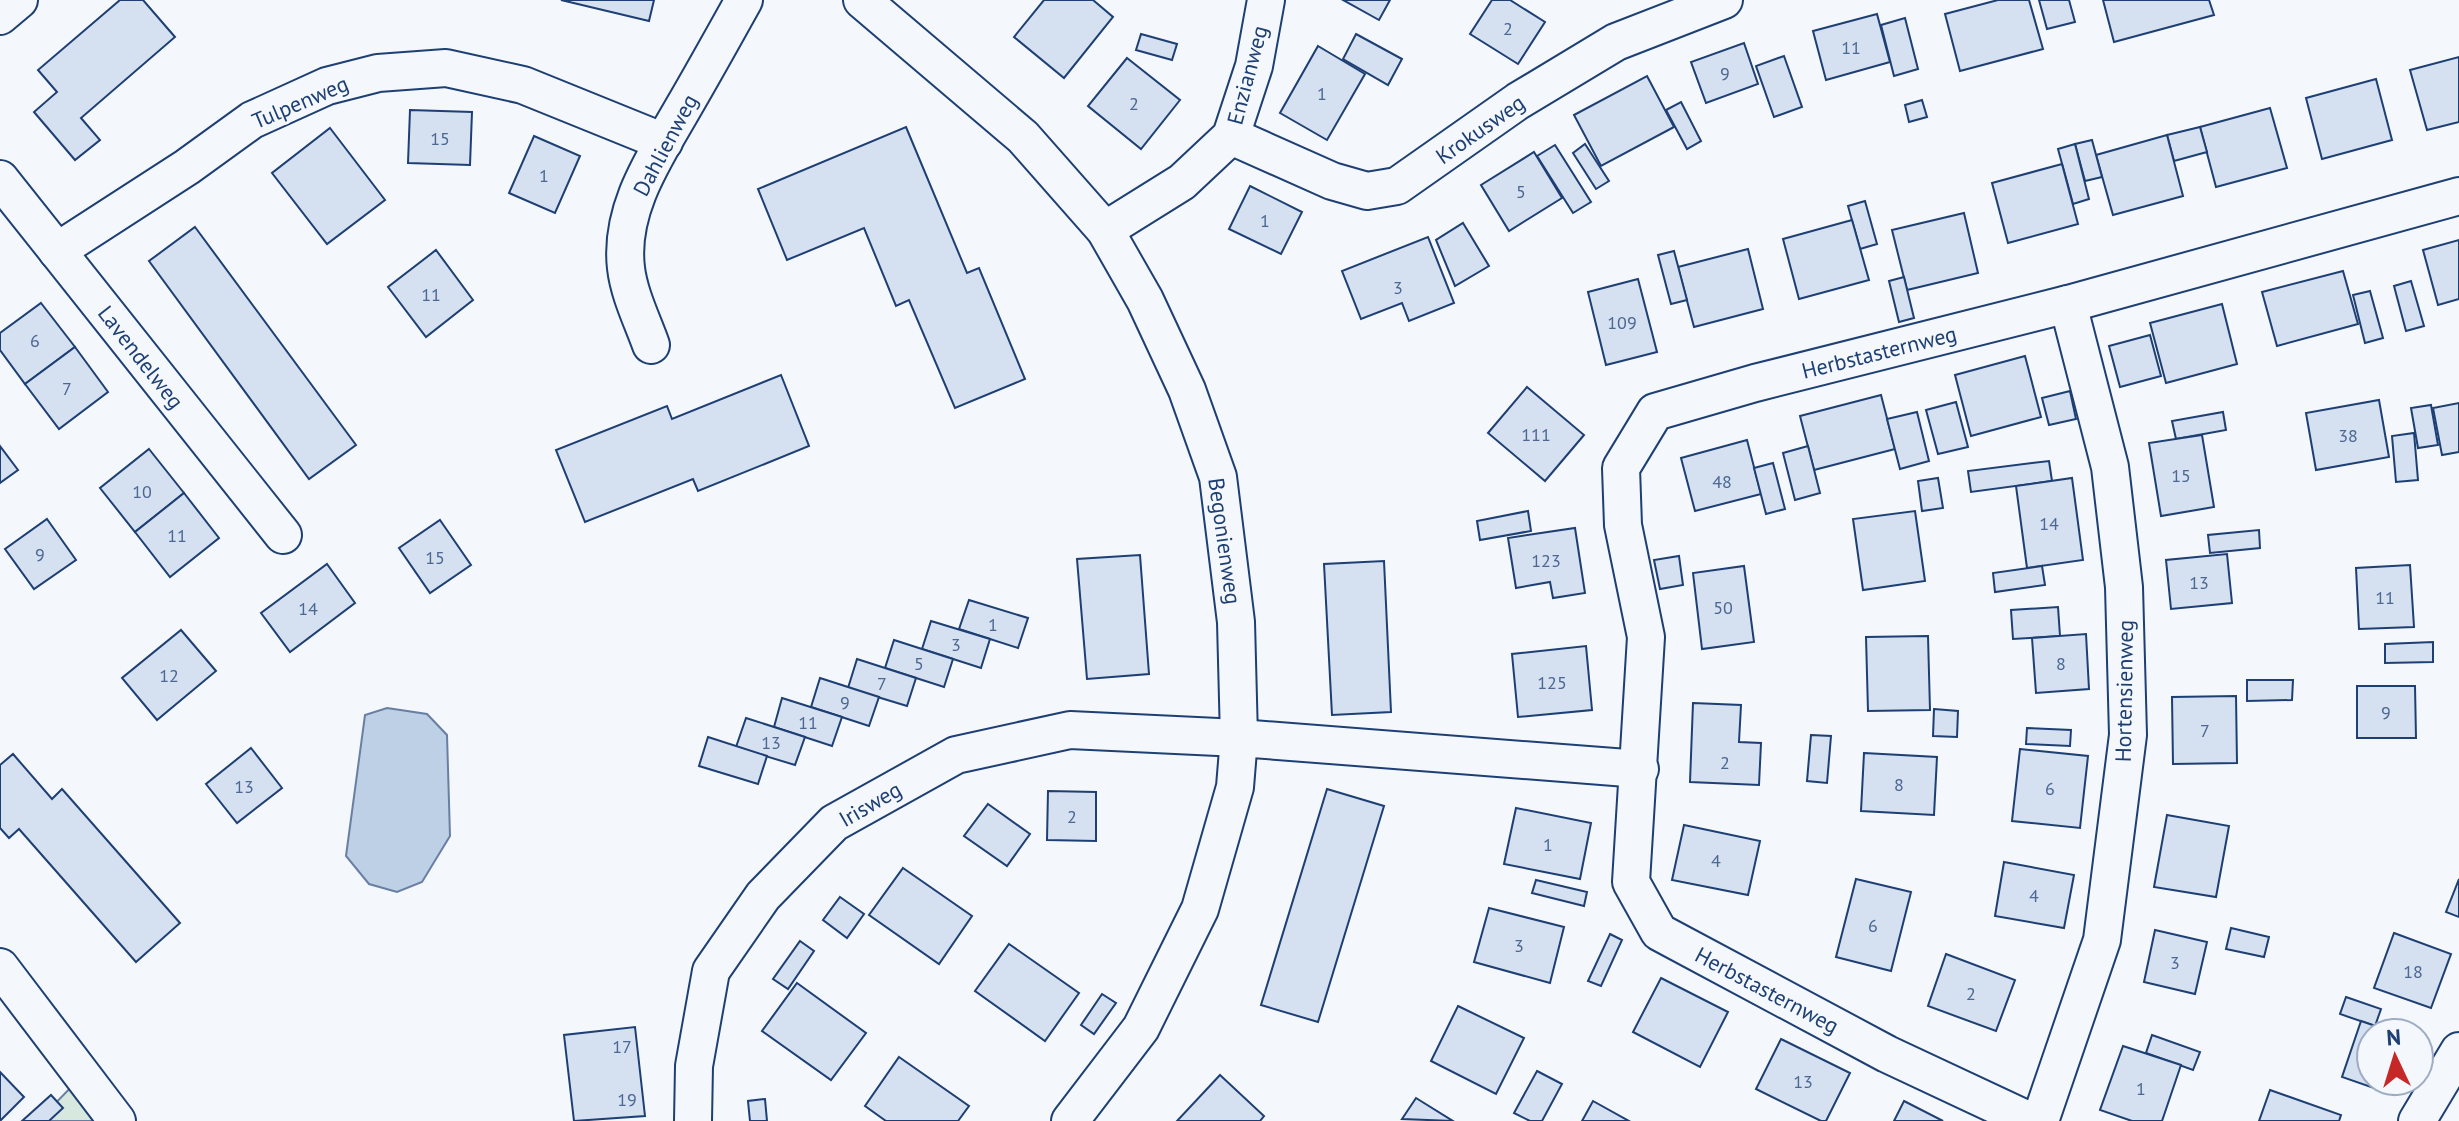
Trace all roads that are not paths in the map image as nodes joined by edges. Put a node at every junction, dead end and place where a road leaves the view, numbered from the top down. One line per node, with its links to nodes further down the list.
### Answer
1 (19, 0): 6 (street)
2 (744, 0): 8 (street, Dahlienweg)
3 (862, 0): 11 (street, Begonienweg)
4 (1266, 0): 7 (street, Enzianweg)
5 (1724, 0): 7 (street, Krokusweg)
6 (0, 16)
7 (1231, 136): 11 (street, Enzianweg)
8 (664, 142): 12 (street, Tulpenweg); 14 (street, Dahlienweg)
9 (0, 179): 12 (street, Lavendelweg)
10 (2459, 196): 13 (street, Herbstasternweg)
11 (1105, 230): 16 (street, Begonienweg)
12 (57, 251): 15 (street, Lavendelweg)
13 (2068, 304): 17 (street, Herbstasternweg); 24 (street, Hortensienweg)
14 (651, 345)
15 (283, 535)
16 (1239, 738): 17 (street); 21 (street, Irisweg); 22 (street, Begonienweg)
17 (1640, 769): 23 (street, Herbstasternweg)
18 (0, 967): 20 (street)
19 (2459, 1051): 25 (street)
20 (117, 1121)
21 (693, 1121)
22 (1070, 1121)
23 (2030, 1121)
24 (2040, 1121)
25 (2417, 1121)

